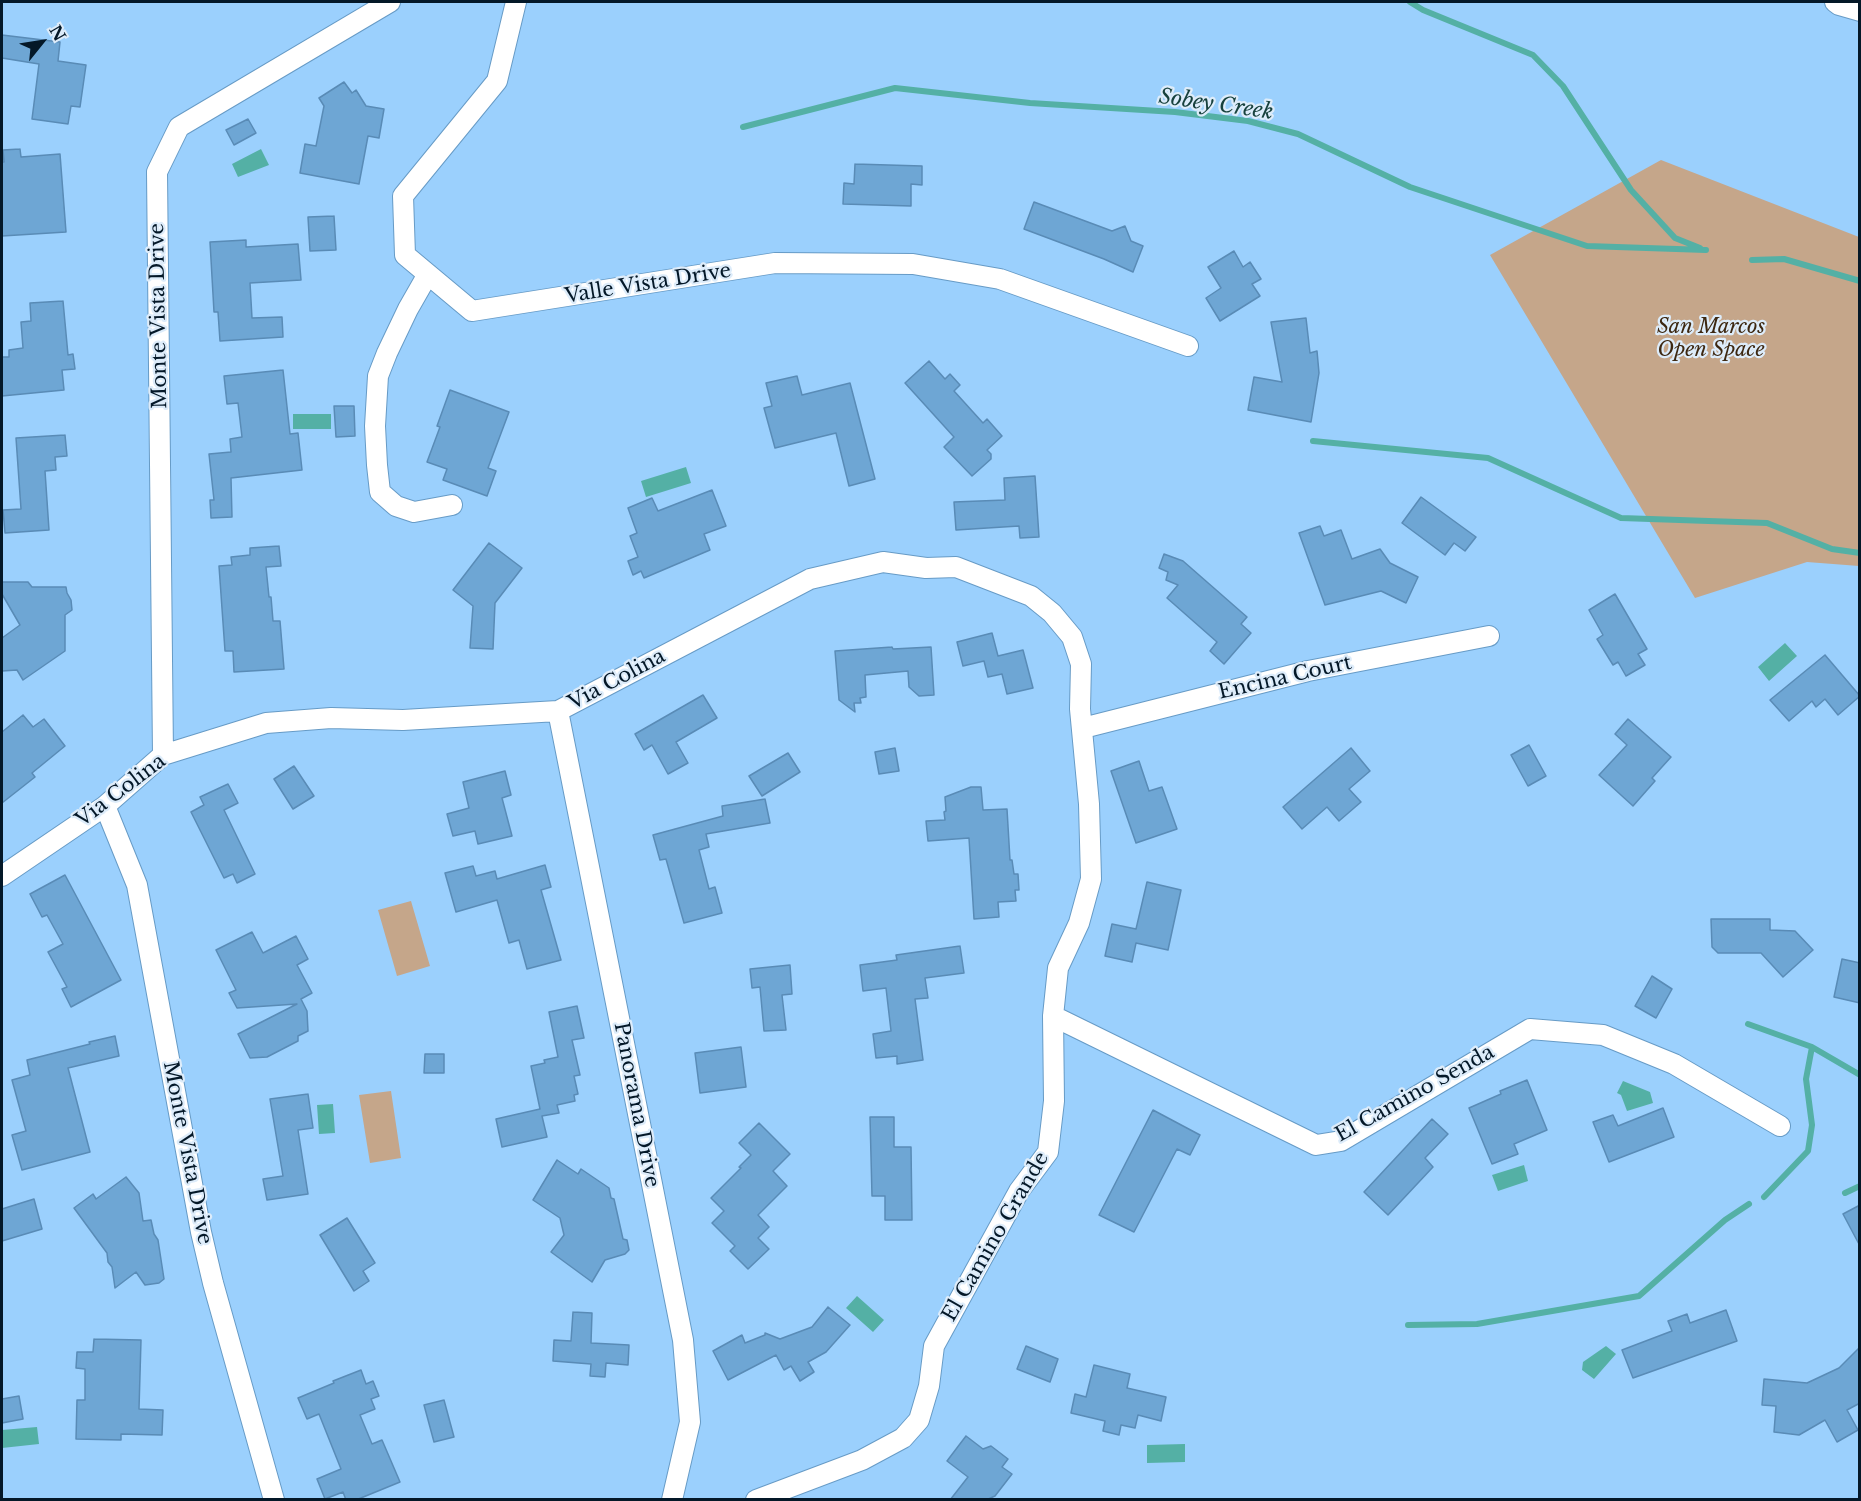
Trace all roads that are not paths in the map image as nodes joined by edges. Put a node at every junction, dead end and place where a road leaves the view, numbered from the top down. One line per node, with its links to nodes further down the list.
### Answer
1 (390, 2): 11 (street, Monte Vista Drive)
2 (516, 2): 5 (street, Valle Vista Drive)
3 (1835, 2): 4 (street)
4 (1860, 11)
5 (428, 274): 6 (street, Valle Vista Drive); 7 (street)
6 (1188, 346)
7 (452, 505)
8 (1489, 636): 10 (street, Encina Court)
9 (558, 711): 10 (street, Via Colina); 11 (street, Via Colina); 17 (street, Panorama Drive)
10 (1083, 728): 14 (street, El Camino Grande)
11 (163, 755): 12 (street, Via Colina)
12 (105, 806): 13 (street, Via Colina); 16 (street, Monte Vista Drive)
13 (2, 876)
14 (1053, 1016): 15 (street, El Camino Senda); 18 (street, El Camino Grande)
15 (1780, 1126)
16 (274, 1500)
17 (672, 1500)
18 (756, 1500)

